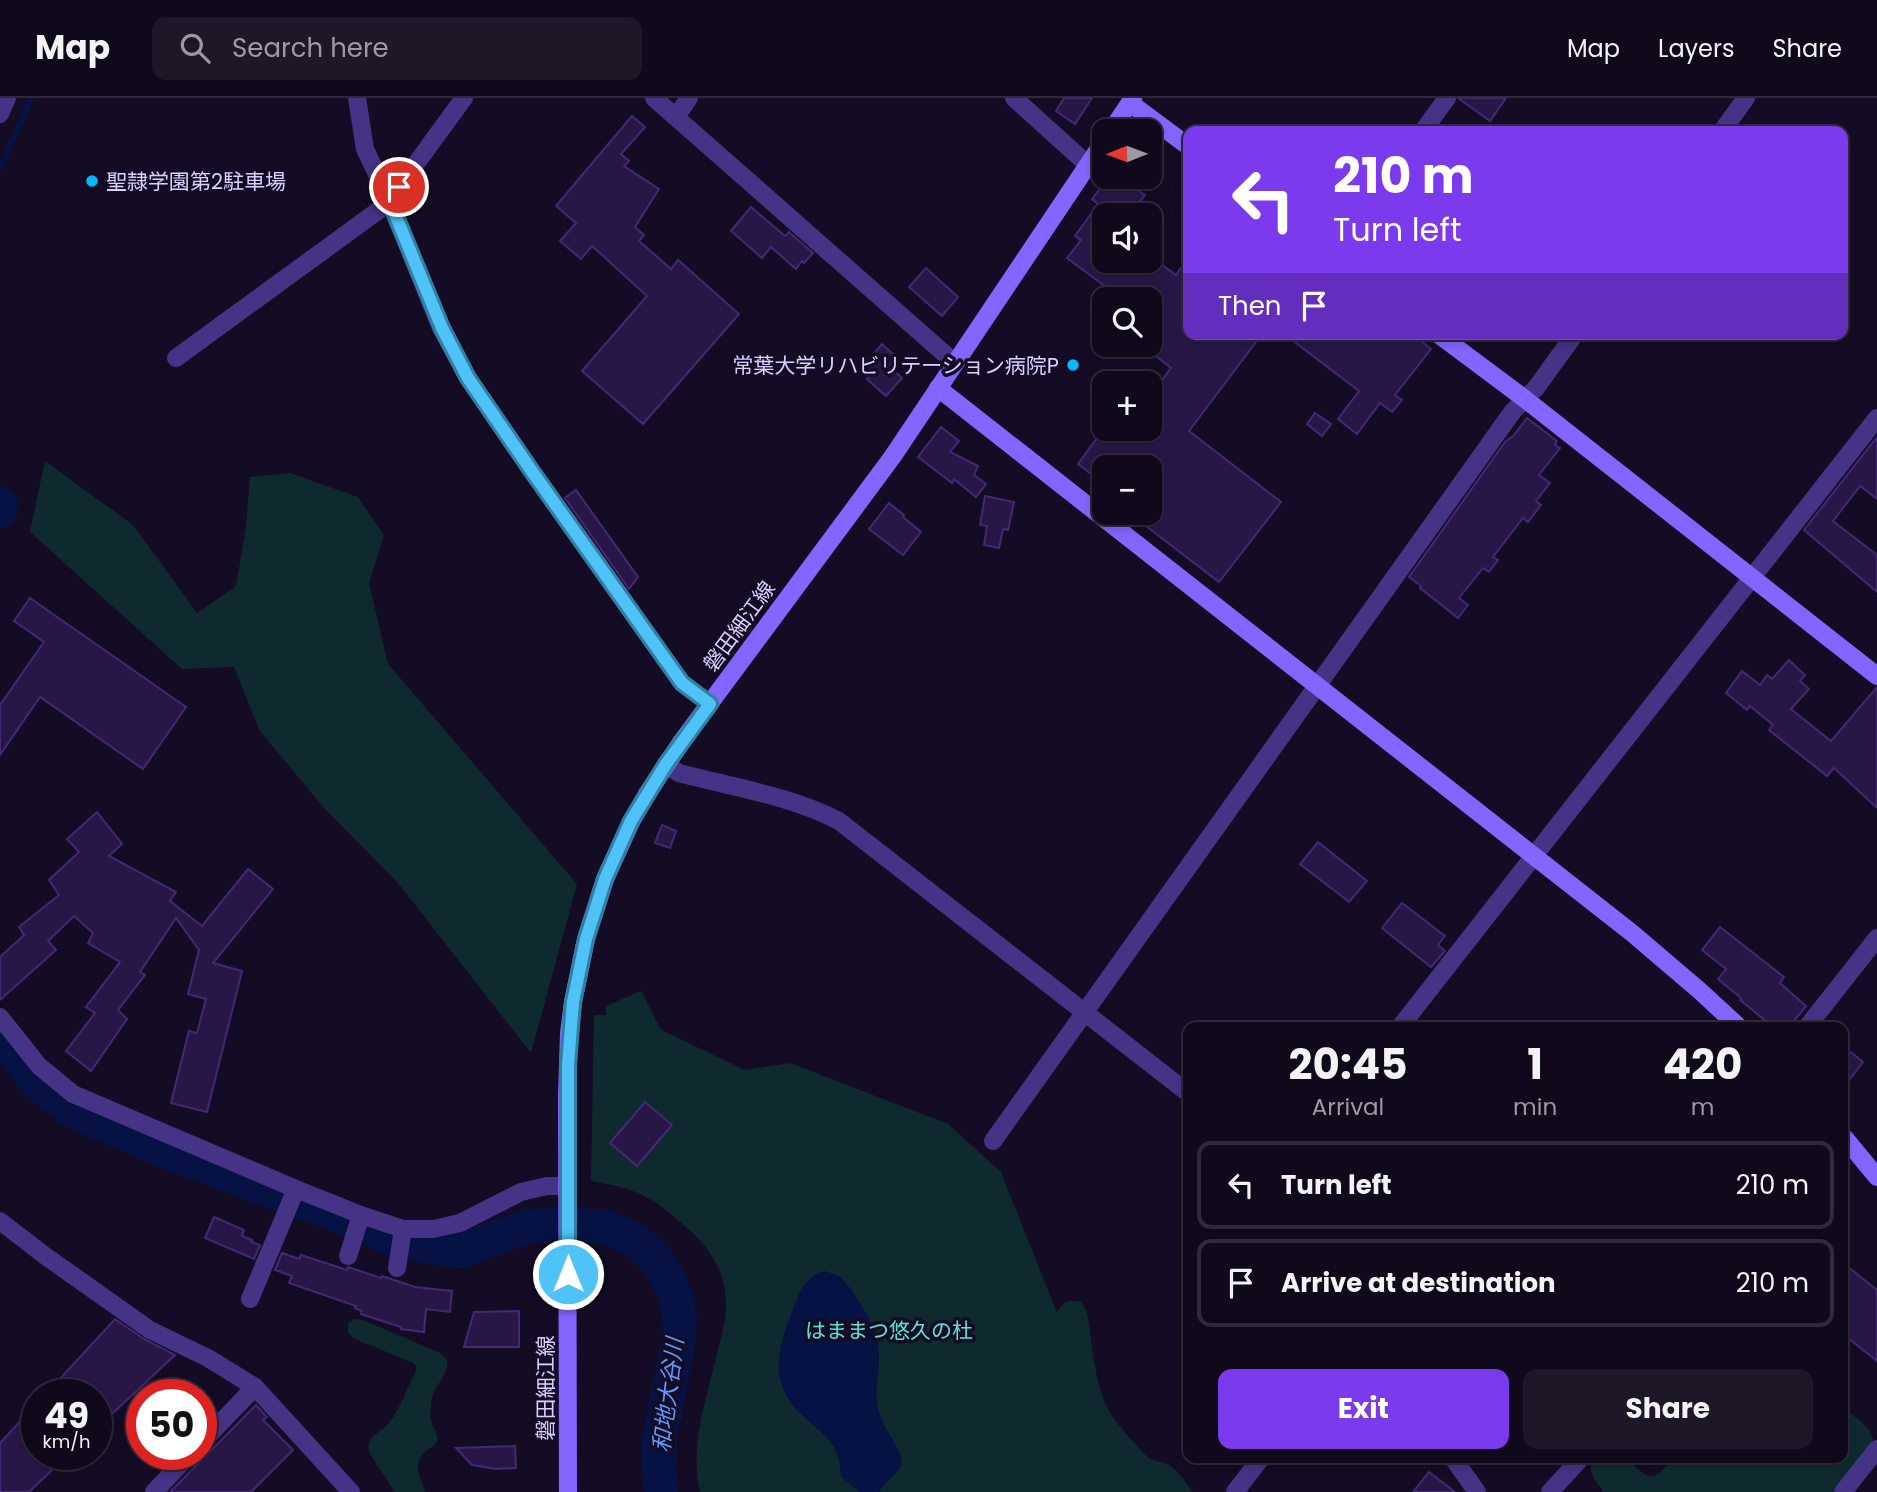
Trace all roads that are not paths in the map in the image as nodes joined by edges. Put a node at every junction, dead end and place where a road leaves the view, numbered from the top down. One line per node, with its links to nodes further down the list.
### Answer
1 (7, 98): 10 (street)
2 (357, 98): 18 (street)
3 (464, 98): 18 (street)
4 (654, 98): 11 (street)
5 (689, 98): 11 (street)
6 (1014, 98): 17 (street)
7 (1447, 98): 13 (street)
8 (1746, 98): 14 (street)
9 (1131, 101): 12 (street); 15 (street)
10 (0, 114)
11 (676, 117): 22 (street)
12 (1119, 119)
13 (1427, 126)
14 (1726, 126)
15 (1183, 142)
16 (1092, 159): 17 (street, 磐田細江線)
17 (1088, 165): 22 (street, 磐田細江線)
18 (390, 202): 21 (street); 29 (street)
19 (1446, 340): 24 (street)
20 (1571, 340): 24 (street)
21 (176, 358)
22 (955, 363): 23 (street, 磐田細江線)
23 (938, 388): 28 (street); 29 (street, 磐田細江線)
24 (1525, 399): 26 (street); 28 (street)
25 (1877, 418): 26 (street)
26 (1752, 578): 27 (street); 31 (street)
27 (1877, 676)
28 (1318, 686): 31 (street); 33 (street)
29 (710, 704): 30 (street, 磐田細江線)
30 (666, 764): 33 (street); 43 (street, 磐田細江線)
31 (1534, 856): 35 (street); 36 (street)
32 (1877, 938): 37 (street)
33 (1085, 1012): 38 (street); 39 (street)
34 (0, 1017): 42 (street)
35 (1404, 1022)
36 (1733, 1022)
37 (1811, 1022)
38 (1183, 1089)
39 (993, 1141)
40 (1848, 1142): 41 (street)
41 (1877, 1177)
42 (296, 1190): 44 (street); 49 (street)
43 (568, 1195): 46 (street); 59 (street, 磐田細江線)
44 (361, 1216): 46 (street); 47 (street)
45 (0, 1221): 50 (street)
46 (403, 1229): 48 (street)
47 (348, 1256)
48 (397, 1268)
49 (250, 1299)
50 (255, 1387): 51 (street); 58 (street)
51 (217, 1426)
52 (1877, 1448): 63 (street)
53 (1257, 1463): 60 (street)
54 (1457, 1463): 61 (street)
55 (1576, 1463): 62 (street)
56 (175, 1470): 57 (street)
57 (154, 1492)
58 (351, 1492)
59 (568, 1492)
60 (1235, 1492)
61 (1477, 1492)
62 (1550, 1492)
63 (1843, 1492)

